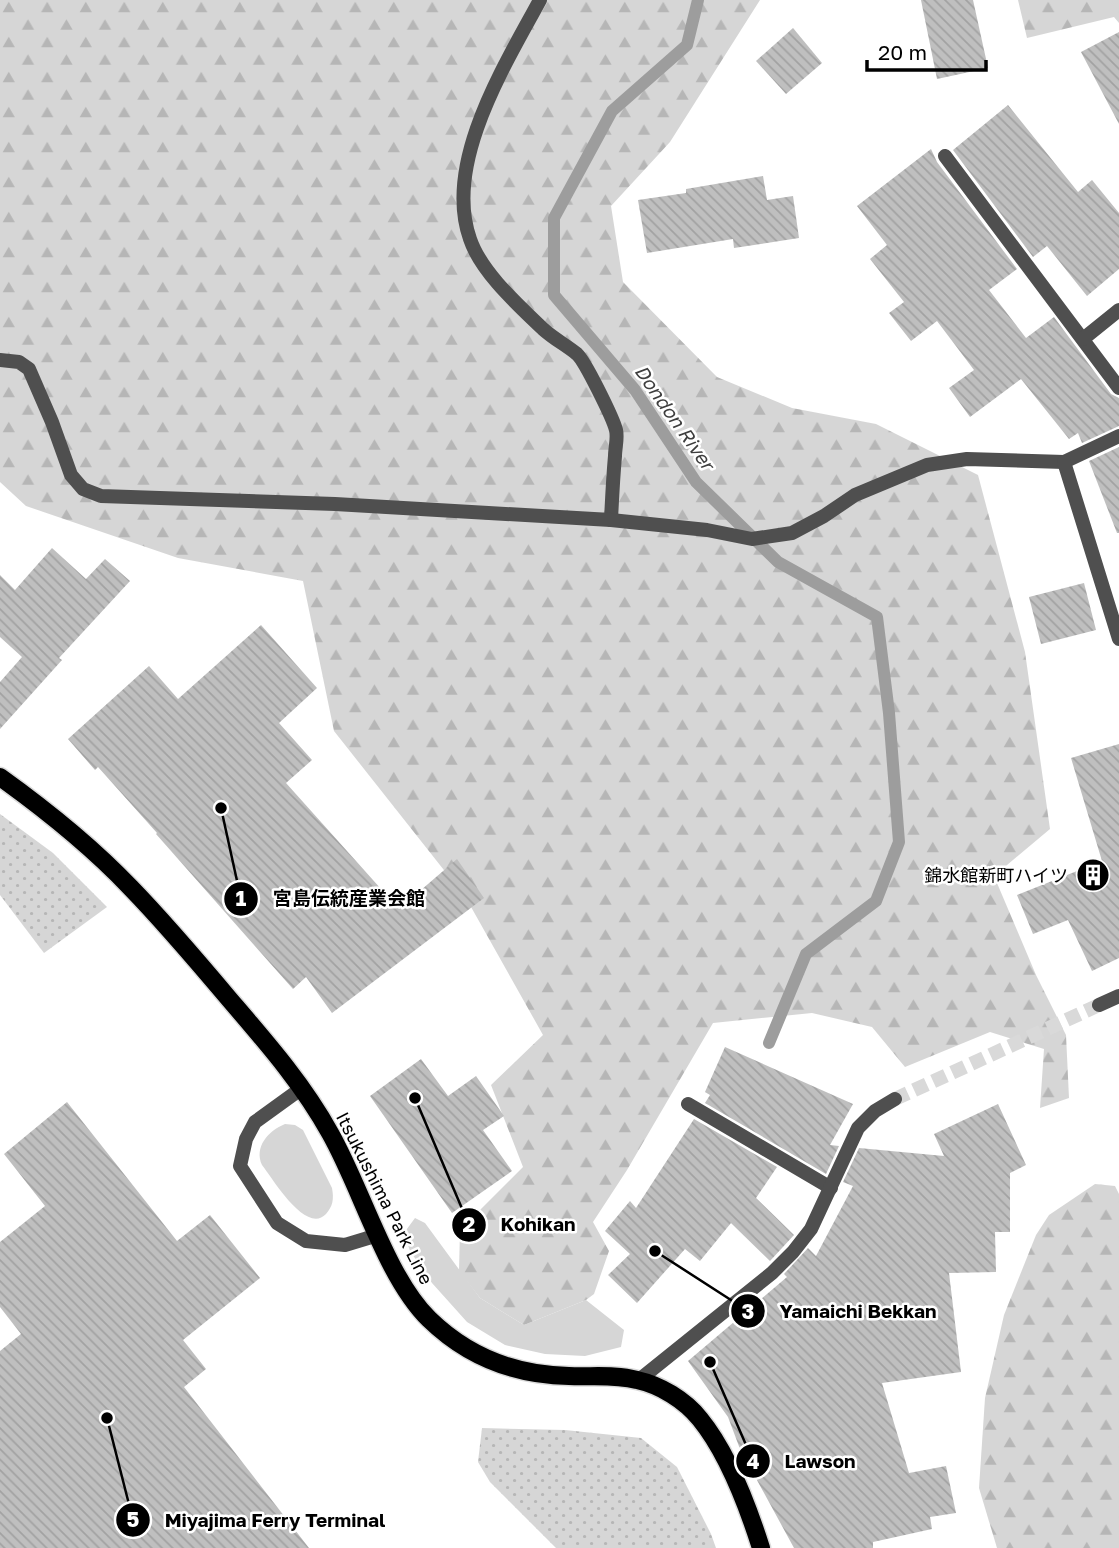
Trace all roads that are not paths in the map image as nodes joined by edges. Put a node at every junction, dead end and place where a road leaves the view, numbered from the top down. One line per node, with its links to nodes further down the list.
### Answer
1 (540, 0): 9 (street)
2 (945, 156): 4 (street)
3 (1119, 310): 4 (street)
4 (1083, 339): 6 (street)
5 (0, 360): 9 (street)
6 (1119, 388)
7 (1119, 436): 8 (street)
8 (1064, 462): 9 (street); 10 (street)
9 (611, 520)
10 (1119, 639)
11 (0, 777): 14 (main road, Itsukushima Park Line)
12 (1119, 996): 13 (street)
13 (1099, 1005)
14 (302, 1088): 18 (main road, Itsukushima Park Line); 18 (street)
15 (895, 1099): 17 (street)
16 (688, 1104): 17 (street)
17 (831, 1188): 19 (street)
18 (378, 1235): 19 (main road, Itsukushima Park Line)
19 (639, 1380): 20 (main road, Itsukushima Park Line)
20 (761, 1548)

